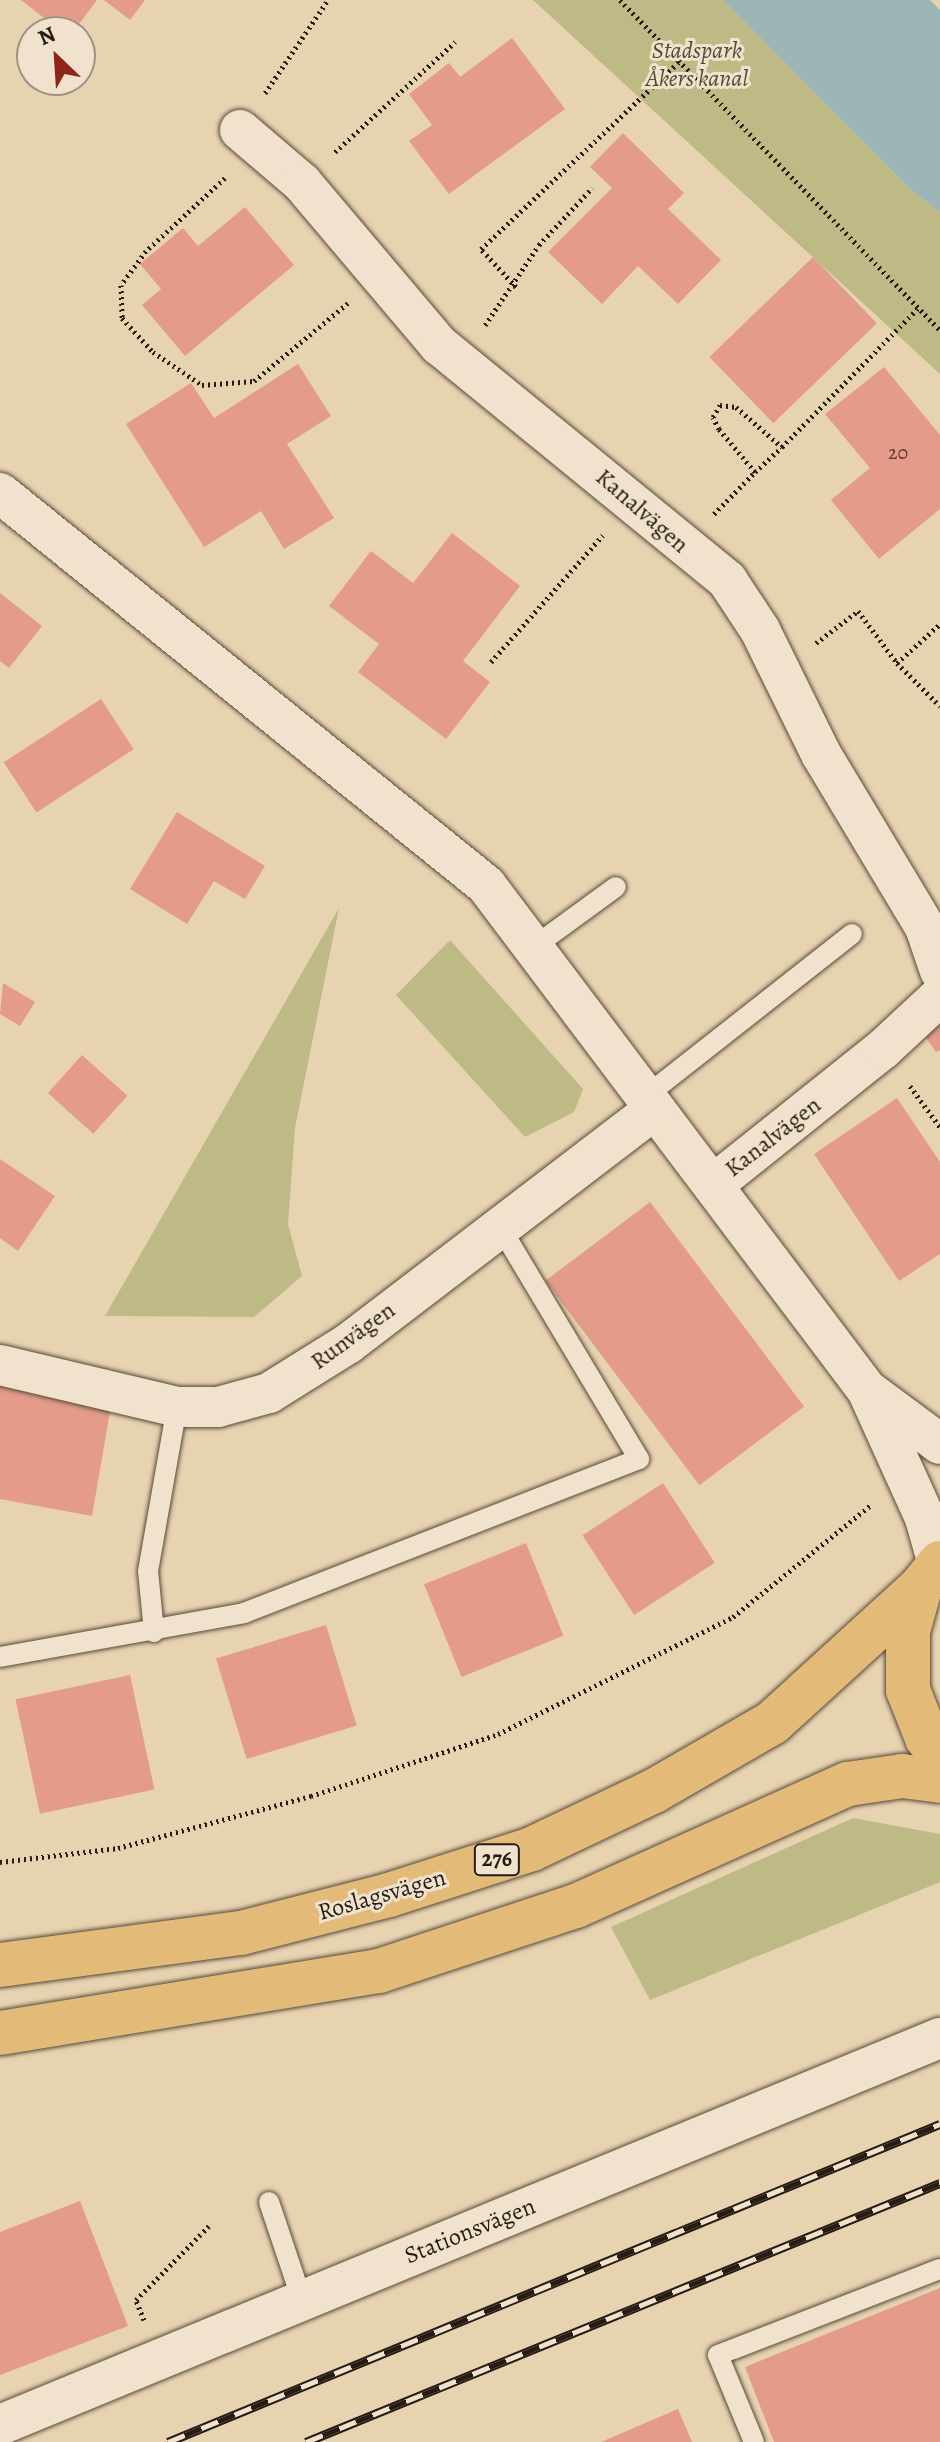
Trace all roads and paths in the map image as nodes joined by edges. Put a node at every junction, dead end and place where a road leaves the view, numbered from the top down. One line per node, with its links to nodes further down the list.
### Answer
1 (328, 0): 5 (path)
2 (620, 0): 4 (path)
3 (455, 42): 6 (path)
4 (679, 62): 7 (path); 9 (path)
5 (247, 137): 6 (street, Kanalvägen); 8 (path)
6 (302, 183): 8 (street, Kanalvägen)
7 (592, 188)
8 (380, 277): 14 (street, Kanalvägen)
9 (918, 308): 10 (path); 11 (path)
10 (940, 330)
11 (782, 447): 12 (path); 12 (path)
12 (755, 472): 15 (path)
13 (0, 493): 23 (street, Kanalvägen)
14 (633, 502): 15 (street, Kanalvägen); 17 (path)
15 (692, 556): 19 (street, Kanalvägen)
16 (940, 624): 18 (path)
17 (491, 662)
18 (897, 663): 19 (path); 20 (path)
19 (781, 670): 24 (street, Kanalvägen)
20 (940, 706)
21 (616, 887): 23 (lane)
22 (852, 934): 26 (lane)
23 (535, 946): 26 (street, Kanalvägen)
24 (940, 971)
25 (940, 996): 27 (street, Kanalvägen)
26 (650, 1102): 27 (street, Kanalvägen); 28 (street, Runvägen)
27 (714, 1184): 30 (street, Kanalvägen)
28 (501, 1228): 31 (street, Runvägen); 35 (lane)
29 (0, 1365): 31 (street, Runvägen)
30 (867, 1390): 32 (street, Kanalvägen); 33 (street, Kanalvägen)
31 (177, 1407): 35 (lane)
32 (940, 1444)
33 (905, 1477): 34 (street, Kanalvägen); 39 (path)
34 (933, 1572): 37 (main road); 40 (main road, Roslagsvägen / 276)
35 (154, 1632): 36 (lane)
36 (0, 1657)
37 (940, 1751)
38 (940, 1781): 41 (main road)
39 (0, 1862)
40 (0, 1965)
41 (0, 2033)
42 (940, 2038): 46 (street, Stationsvägen)
43 (269, 2202): 46 (lane)
44 (211, 2224): 47 (path)
45 (940, 2269): 49 (lane)
46 (302, 2300): 47 (street, Stationsvägen)
47 (161, 2359): 48 (street, Stationsvägen)
48 (0, 2425)
49 (754, 2442)

